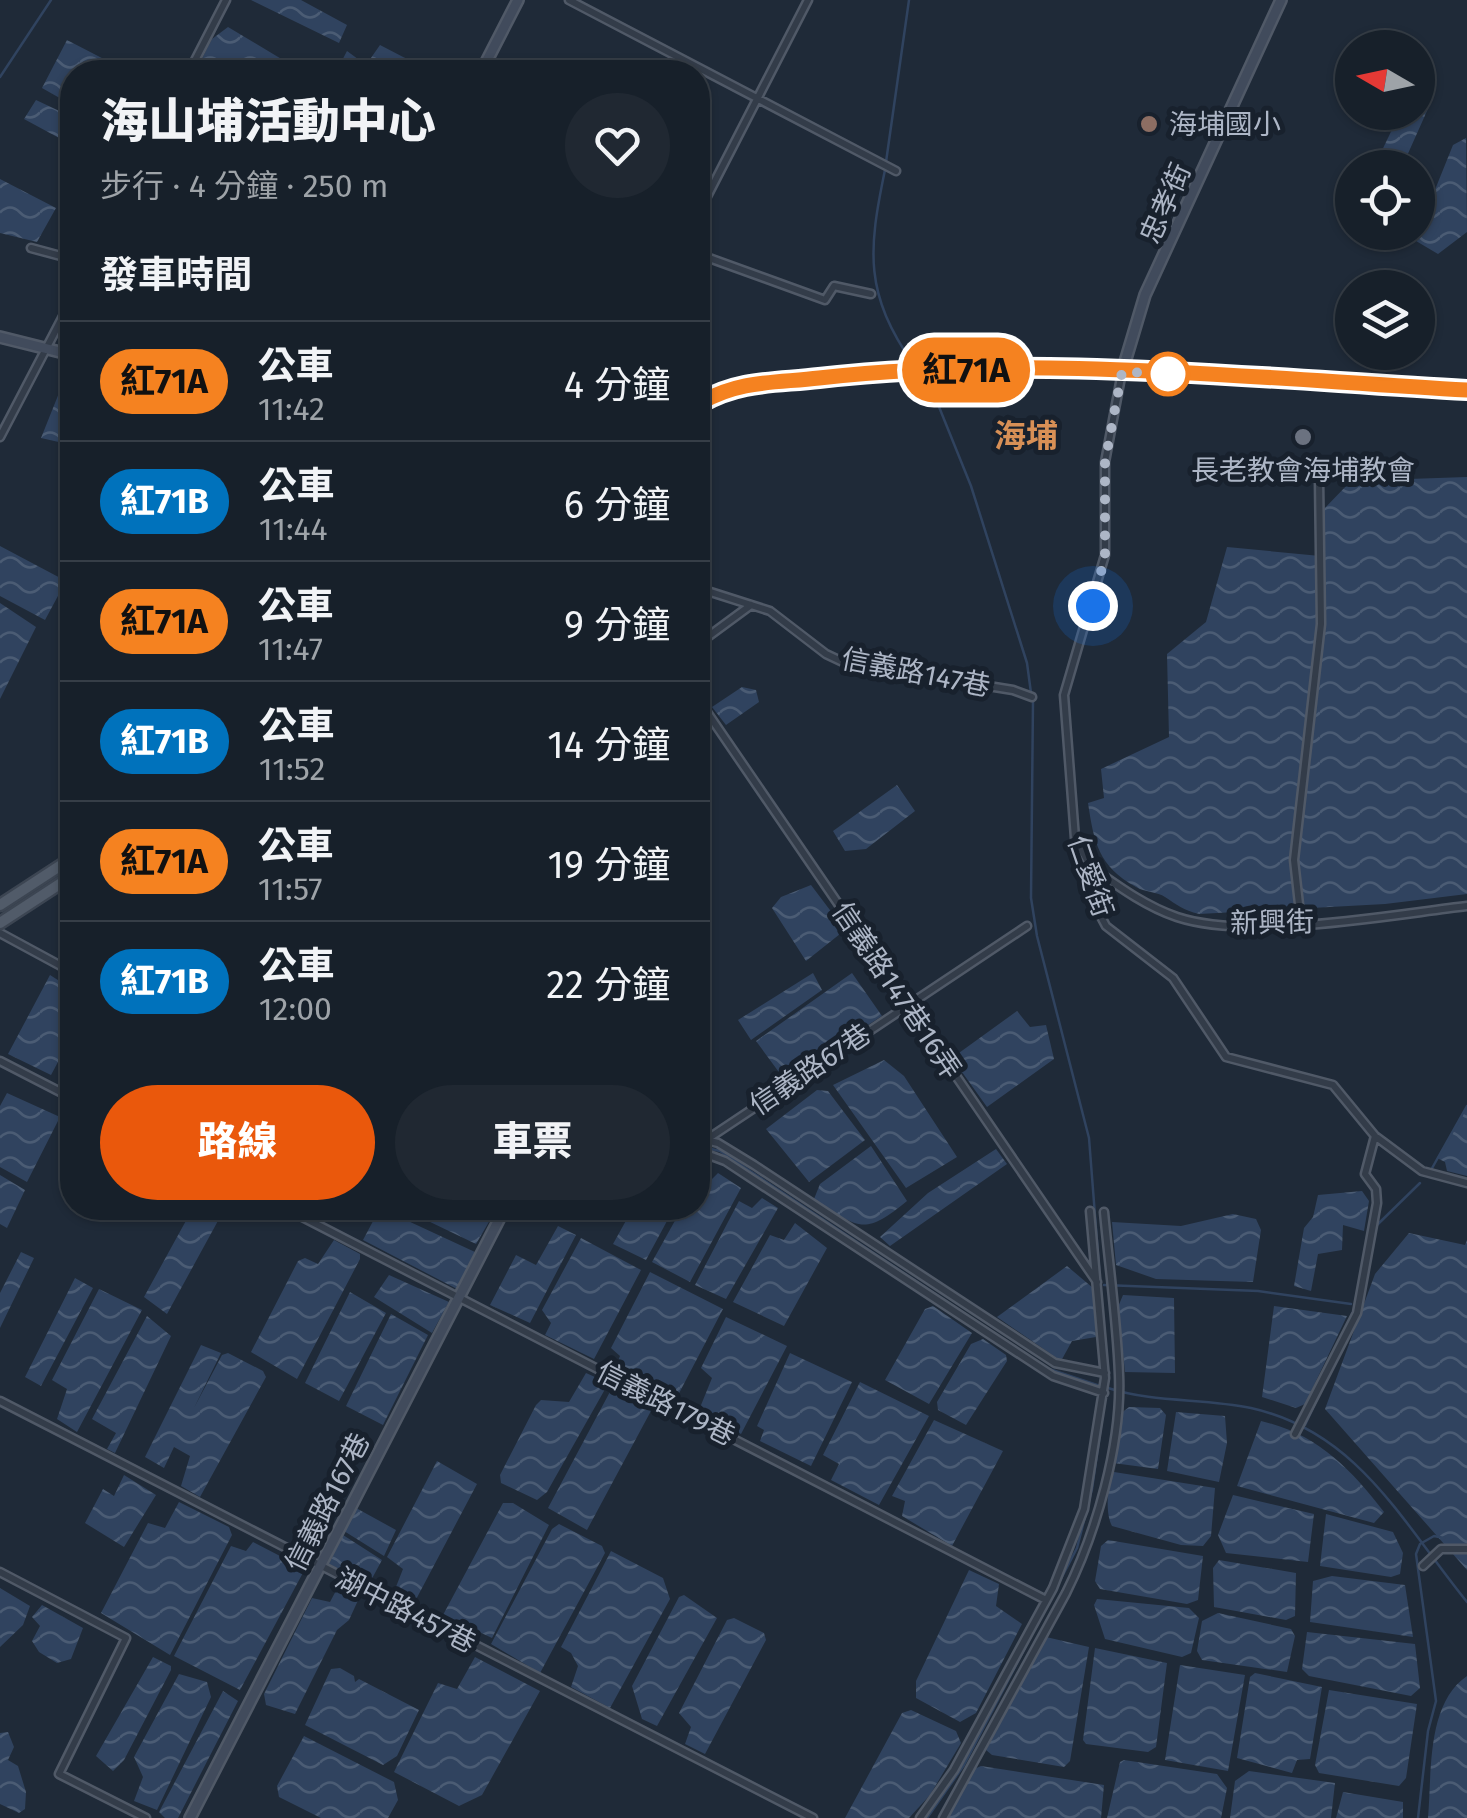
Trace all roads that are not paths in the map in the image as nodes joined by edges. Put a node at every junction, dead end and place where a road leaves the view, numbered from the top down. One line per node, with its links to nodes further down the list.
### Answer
1 (226, 0): 6 (street)
2 (518, 0): 7 (street)
3 (569, 0): 8 (street)
4 (808, 0): 10 (street)
5 (1281, 0): 21 (street, 忠孝街)
6 (195, 60)
7 (487, 60)
8 (684, 60)
9 (710, 74): 10 (street)
10 (757, 98): 11 (street); 12 (street)
11 (894, 170)
12 (710, 190)
13 (31, 248): 14 (street)
14 (60, 256)
15 (710, 258): 16 (street)
16 (871, 294)
17 (60, 322): 19 (street)
18 (0, 337): 19 (street)
19 (46, 348): 20 (street); 24 (street)
20 (60, 352)
21 (1122, 372): 22 (main road); 23 (main road); 32 (street, 仁愛街)
22 (1467, 390)
23 (710, 398)
24 (0, 437)
25 (1319, 479): 36 (street)
26 (710, 592): 27 (street, 信義路147巷)
27 (751, 605): 28 (street); 29 (street, 信義路147巷)
28 (710, 635)
29 (1032, 697)
30 (710, 716): 41 (street, 信義路147巷16弄)
31 (60, 866): 34 (main road)
32 (1091, 867): 36 (street, 新興街); 45 (street, 仁愛街)
33 (60, 884): 37 (main road)
34 (0, 905)
35 (1467, 906): 36 (street, 新興街)
36 (1300, 922)
37 (0, 923)
38 (1027, 926): 41 (street, 信義路67巷)
39 (0, 933): 40 (street)
40 (60, 966)
41 (906, 1005): 44 (street, 信義路67巷); 53 (street, 信義路147巷16弄)
42 (0, 1061): 43 (street)
43 (60, 1092)
44 (710, 1134)
45 (1374, 1136): 48 (street, 仁愛街); 58 (street)
46 (710, 1143): 55 (street)
47 (710, 1156): 56 (street)
48 (1467, 1182)
49 (1090, 1211): 53 (street)
50 (1104, 1212): 68 (street)
51 (308, 1220): 54 (street, 信義路179巷)
52 (498, 1220): 54 (street, 信義路167巷)
53 (1097, 1282): 55 (street)
54 (459, 1297): 60 (street, 信義路167巷); 63 (street, 信義路179巷)
55 (1105, 1376): 56 (street)
56 (1104, 1391): 63 (street)
57 (0, 1401): 60 (street, 湖中路457巷)
58 (1298, 1429)
59 (1467, 1549): 61 (street)
60 (319, 1566): 65 (street, 信義路167巷); 66 (street, 湖中路457巷)
61 (1424, 1566)
62 (0, 1572): 64 (street)
63 (1046, 1600): 67 (street)
64 (146, 1818)
65 (190, 1818)
66 (813, 1818)
67 (920, 1818)
68 (942, 1818)

